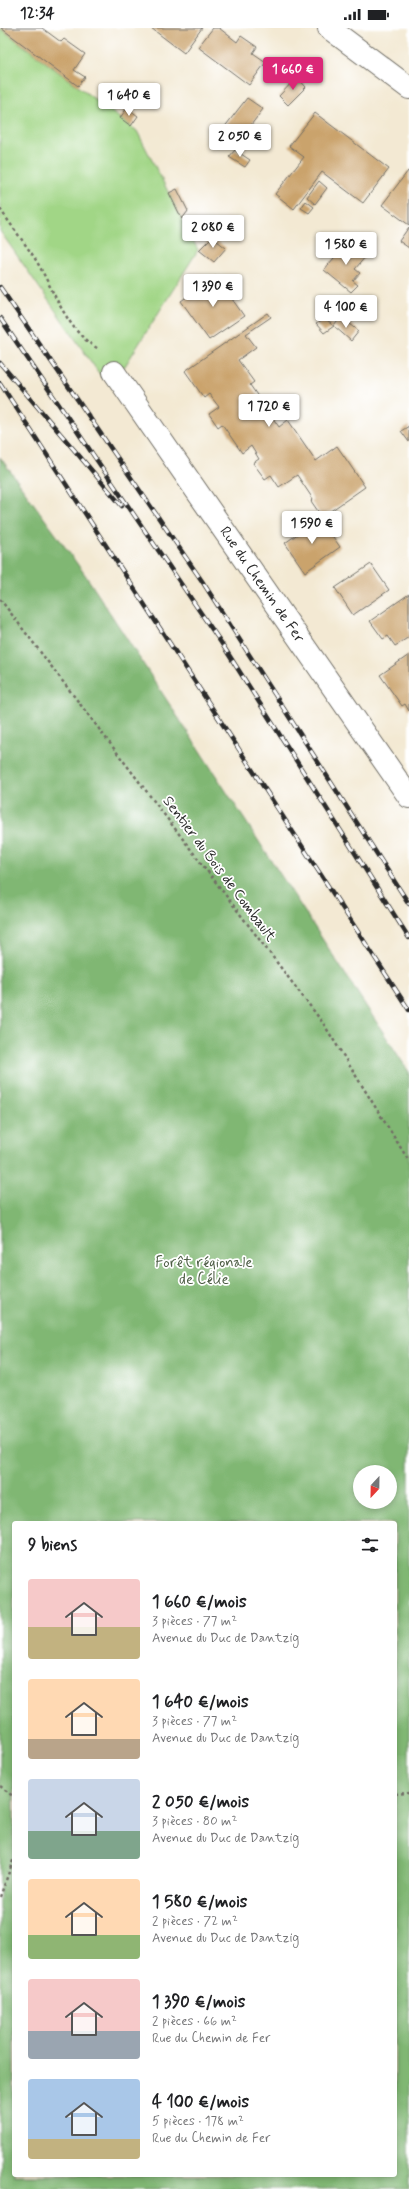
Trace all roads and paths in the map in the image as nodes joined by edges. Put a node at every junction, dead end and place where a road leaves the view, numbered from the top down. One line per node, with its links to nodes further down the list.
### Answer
1 (329, 28): 2 (street)
2 (409, 88)
3 (0, 209): 4 (path)
4 (114, 372): 6 (street, Rue du Chemin de Fer)
5 (0, 599): 7 (path, Sentier du Bois de Combault)
6 (409, 797)
7 (409, 1161)
8 (0, 1786): 11 (path)
9 (409, 1793): 10 (path)
10 (397, 1794)
11 (12, 1795)
12 (12, 1864): 13 (path)
13 (0, 1897)

